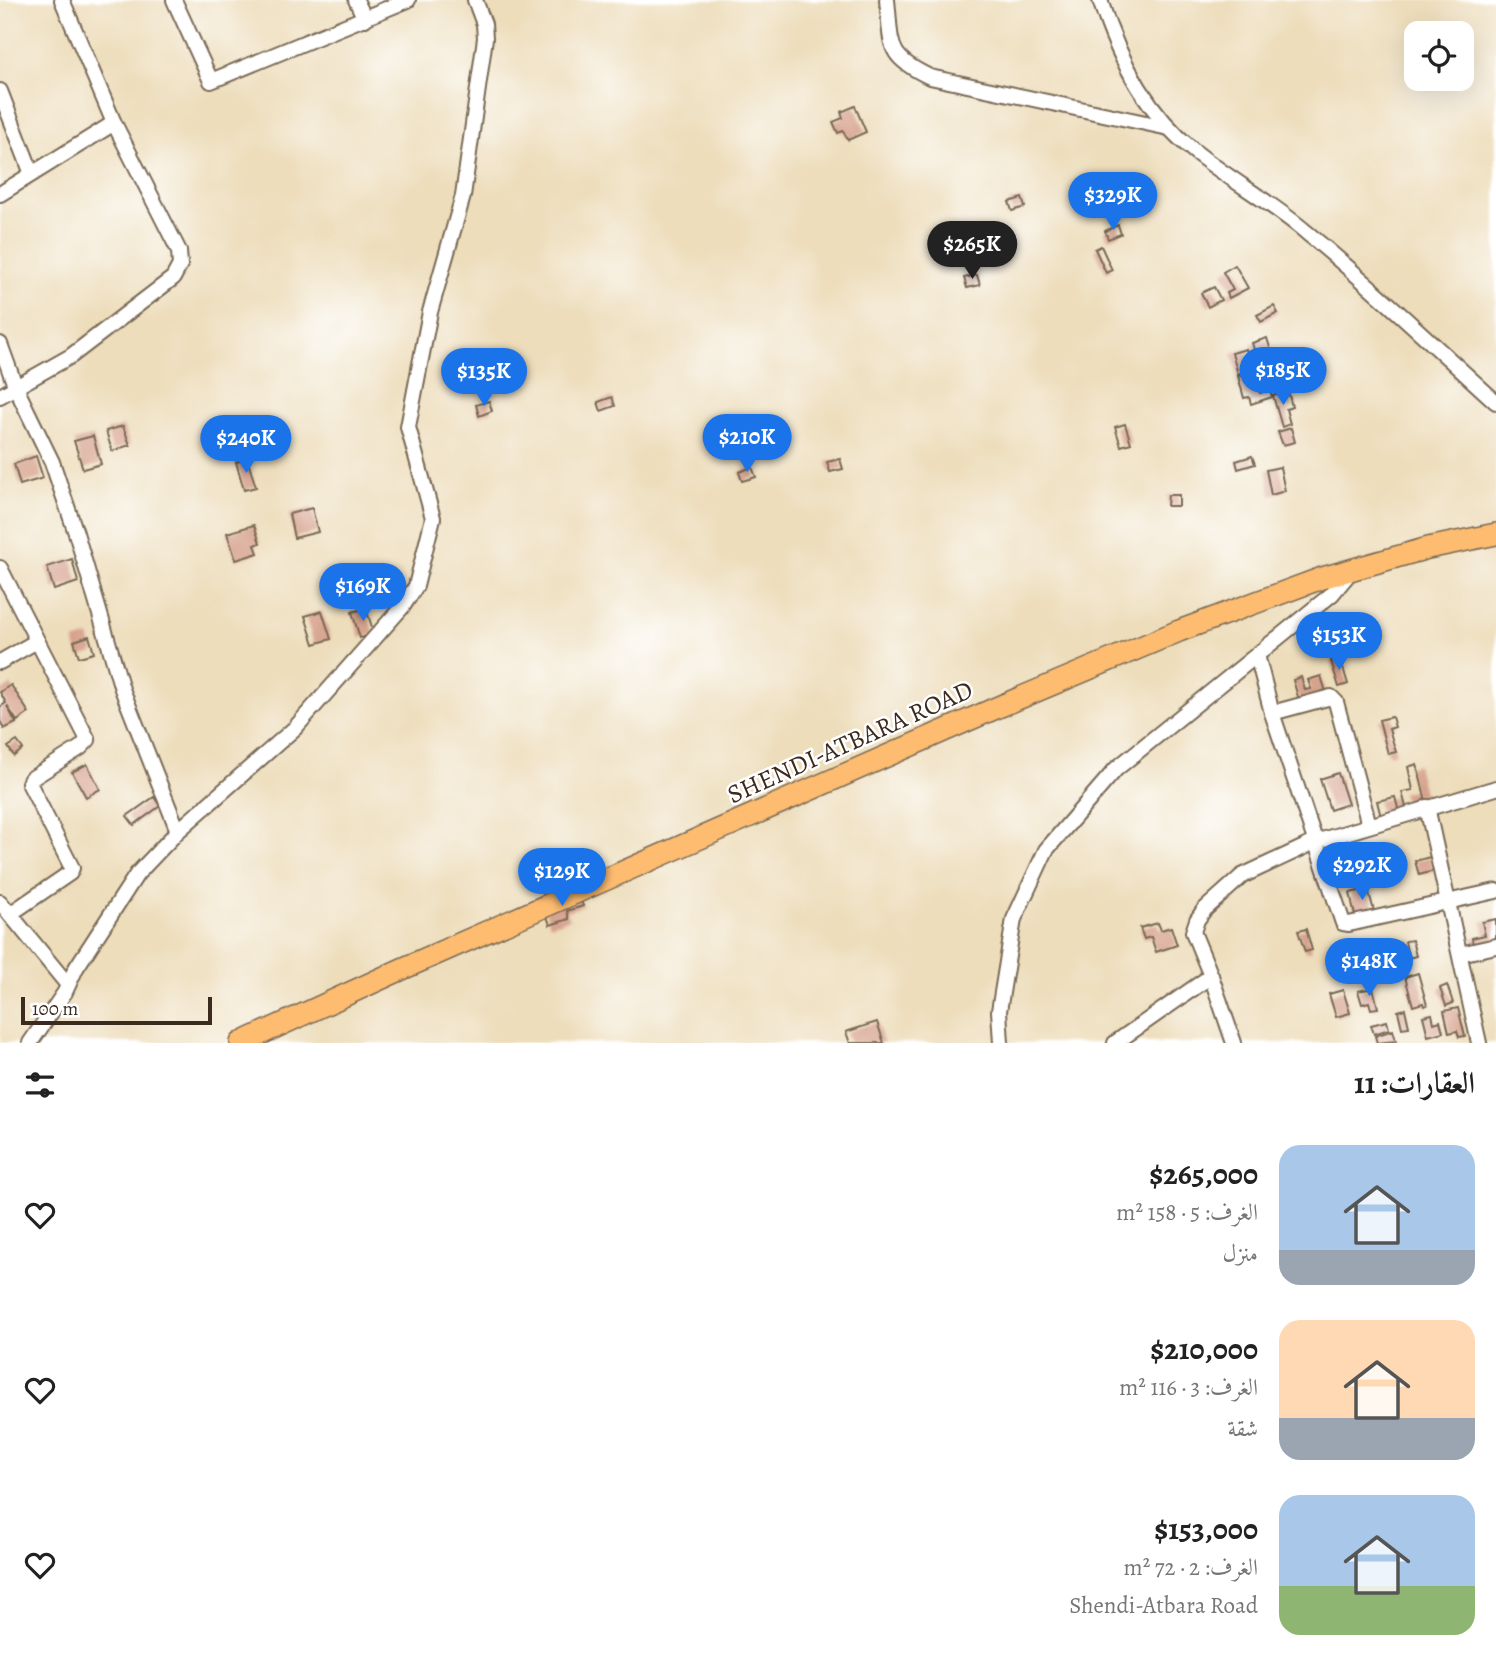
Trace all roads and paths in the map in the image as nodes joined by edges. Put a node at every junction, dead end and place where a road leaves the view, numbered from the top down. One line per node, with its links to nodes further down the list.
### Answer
1 (62, 0): 10 (street)
2 (173, 0): 8 (street)
3 (356, 0): 8 (street)
4 (408, 0): 8 (street)
5 (475, 0): 28 (street)
6 (887, 0): 11 (street)
7 (1100, 0): 11 (street)
8 (365, 19)
9 (0, 91): 12 (street)
10 (114, 123): 12 (street); 15 (street)
11 (1171, 128): 17 (street)
12 (32, 174): 13 (street)
13 (0, 194)
14 (0, 344): 15 (street)
15 (16, 388): 16 (street); 28 (street)
16 (0, 396)
17 (1496, 402)
18 (1496, 534): 20 (highway, SHENDI-ATBARA ROAD)
19 (0, 568): 21 (street)
20 (1352, 570): 22 (street); 39 (highway, SHENDI-ATBARA ROAD)
21 (37, 641): 23 (street); 33 (street)
22 (1257, 655): 24 (street); 40 (street)
23 (0, 662)
24 (1272, 713): 27 (street); 29 (street)
25 (1496, 788): 26 (street)
26 (1427, 807): 27 (street); 31 (street)
27 (1369, 825): 29 (street)
28 (178, 831): 37 (street)
29 (1315, 842): 31 (street); 36 (street)
30 (1496, 891): 31 (street)
31 (1447, 900): 35 (street)
32 (0, 902): 33 (street)
33 (10, 914): 37 (street)
34 (1496, 946): 35 (street)
35 (1460, 954): 43 (street)
36 (1211, 975): 41 (street); 42 (street)
37 (68, 985): 38 (street)
38 (30, 1043)
39 (241, 1043)
40 (1001, 1043)
41 (1115, 1043)
42 (1234, 1043)
43 (1479, 1043)

